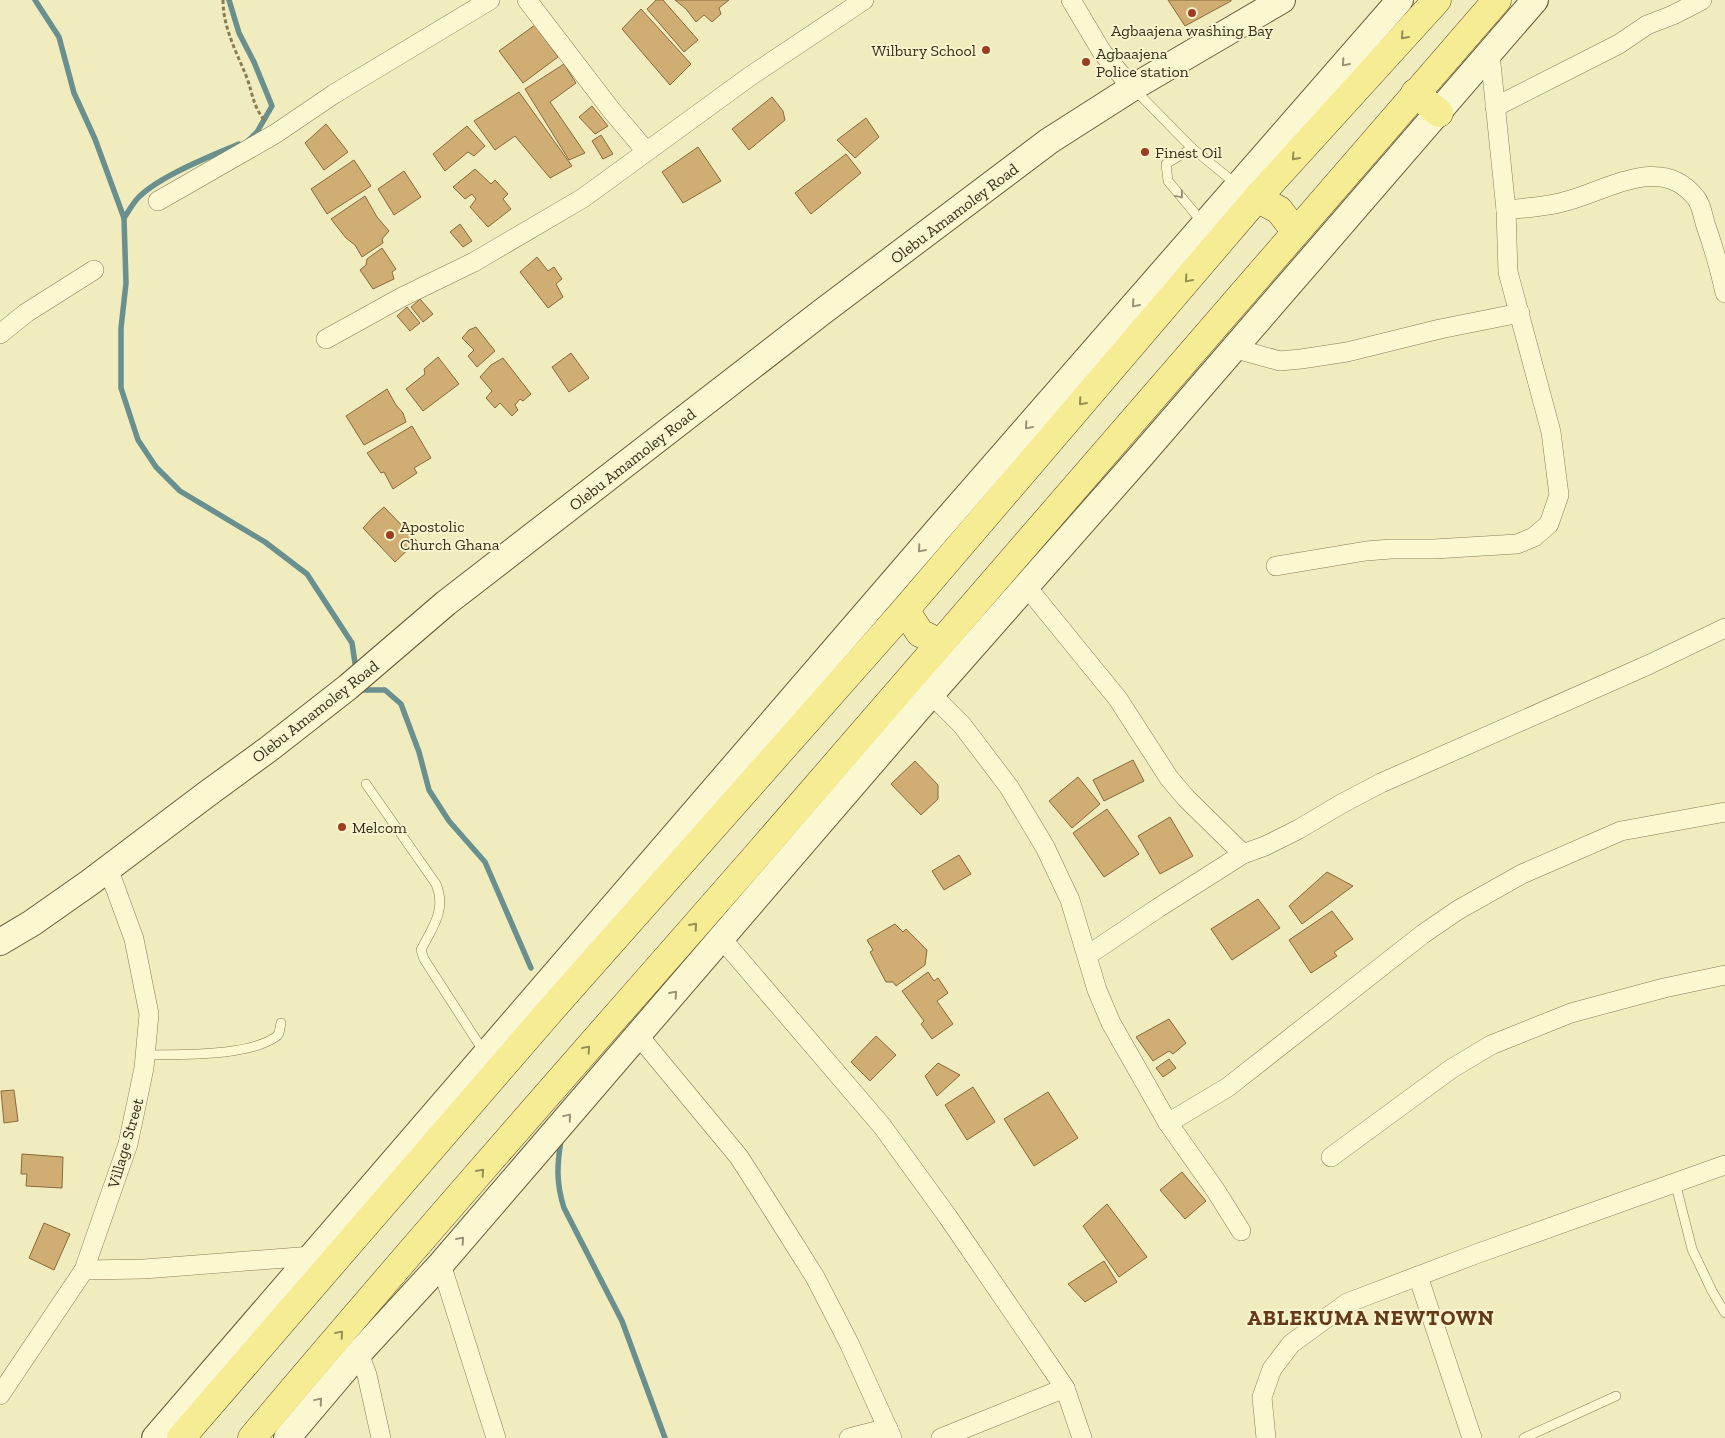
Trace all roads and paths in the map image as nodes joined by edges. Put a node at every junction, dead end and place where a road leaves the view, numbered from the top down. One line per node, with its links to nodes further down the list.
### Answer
1 (223, 0): 16 (path)
2 (490, 0): 21 (street)
3 (527, 0): 19 (street)
4 (864, 0): 19 (street)
5 (1071, 0): 13 (street)
6 (1282, 0): 13 (street, Olebu Amamoley Road)
7 (1400, 0): 20 (street, one-way to 20)
8 (1437, 0): 20 (main road, one-way to 20)
9 (1497, 0): 14 (main road)
10 (1536, 0): 12 (street)
11 (1702, 0): 15 (street)
12 (1490, 54): 15 (street); 17 (street)
13 (1132, 88): 18 (lane); 40 (street, Olebu Amamoley Road)
14 (1415, 94): 17 (main road); 24 (main road)
15 (1496, 107): 22 (street)
16 (256, 110)
17 (1438, 113): 30 (street)
18 (1192, 148): 20 (lane); 23 (lane, one-way to 23)
19 (646, 151): 29 (street)
20 (1248, 192): 23 (street); 24 (main road); 33 (main road, one-way to 33)
21 (158, 200)
22 (1506, 210): 26 (street); 27 (street)
23 (1205, 224): 47 (street, one-way to 47)
24 (1295, 231): 35 (main road)
25 (94, 270): 28 (street)
26 (1725, 292)
27 (1520, 313): 30 (street); 31 (street)
28 (0, 334)
29 (326, 339)
30 (1233, 348): 32 (street)
31 (1276, 566)
32 (1026, 586): 36 (street); 39 (street)
33 (905, 610): 35 (main road); 65 (main road)
34 (1725, 628): 39 (street)
35 (940, 643): 66 (main road, one-way to 35)
36 (932, 694): 41 (street); 43 (street)
37 (366, 784): 47 (lane)
38 (1725, 812): 49 (street)
39 (1243, 854): 43 (street)
40 (108, 868): 42 (street, Olebu Amamoley Road); 48 (street, Village Street)
41 (722, 940): 46 (street, one-way to 41); 60 (street)
42 (0, 942)
43 (1088, 955): 49 (street)
44 (1725, 975): 50 (street)
45 (281, 1022): 48 (lane)
46 (638, 1035): 55 (street, one-way to 46); 63 (street)
47 (485, 1054): 54 (street)
48 (145, 1055): 56 (street, Village Street)
49 (1168, 1124): 53 (street)
50 (1331, 1156)
51 (1725, 1165): 52 (street)
52 (1675, 1182): 57 (street); 58 (lane)
53 (1241, 1231)
54 (312, 1256): 56 (street); 64 (street)
55 (441, 1264): 59 (street); 69 (street)
56 (84, 1270): 61 (street, Village Street)
57 (1418, 1276): 73 (street); 74 (street)
58 (1725, 1313)
59 (359, 1353): 67 (street, one-way to 59); 68 (street)
60 (1065, 1388): 71 (street); 72 (street)
61 (0, 1395)
62 (1616, 1396): 75 (lane)
63 (890, 1433): 70 (street)
64 (155, 1438)
65 (181, 1438)
66 (252, 1438)
67 (287, 1438)
68 (381, 1438)
69 (496, 1438)
70 (849, 1438)
71 (941, 1438)
72 (1082, 1438)
73 (1266, 1438)
74 (1472, 1438)
75 (1524, 1438)

